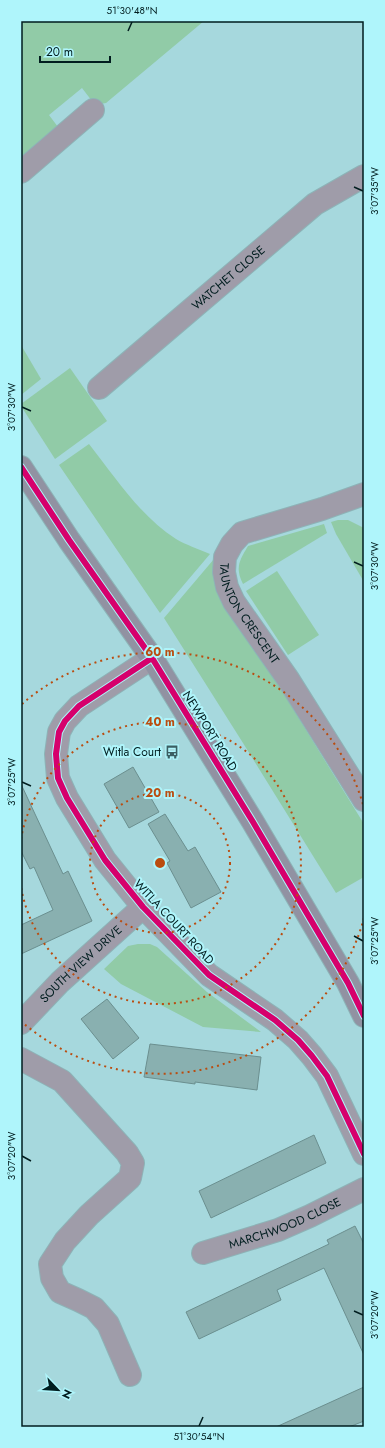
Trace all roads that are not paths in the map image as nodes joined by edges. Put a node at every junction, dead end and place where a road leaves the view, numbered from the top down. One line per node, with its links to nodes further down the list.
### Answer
1 (93, 110): 2 (street)
2 (21, 172)
3 (364, 176): 4 (street, WATCHET CLOSE)
4 (99, 388)
5 (21, 466): 7 (main road, NEWPORT ROAD)
6 (364, 494): 8 (street, TAUNTON CRESCENT)
7 (152, 658): 9 (street, WITLA COURT ROAD); 10 (main road, NEWPORT ROAD)
8 (364, 800)
9 (143, 907): 11 (street, SOUTH VIEW DRIVE); 13 (street, WITLA COURT ROAD)
10 (364, 1016)
11 (21, 1022)
12 (21, 1060): 16 (street)
13 (364, 1154)
14 (364, 1189): 15 (street, MARCHWOOD CLOSE)
15 (203, 1253)
16 (130, 1375)

